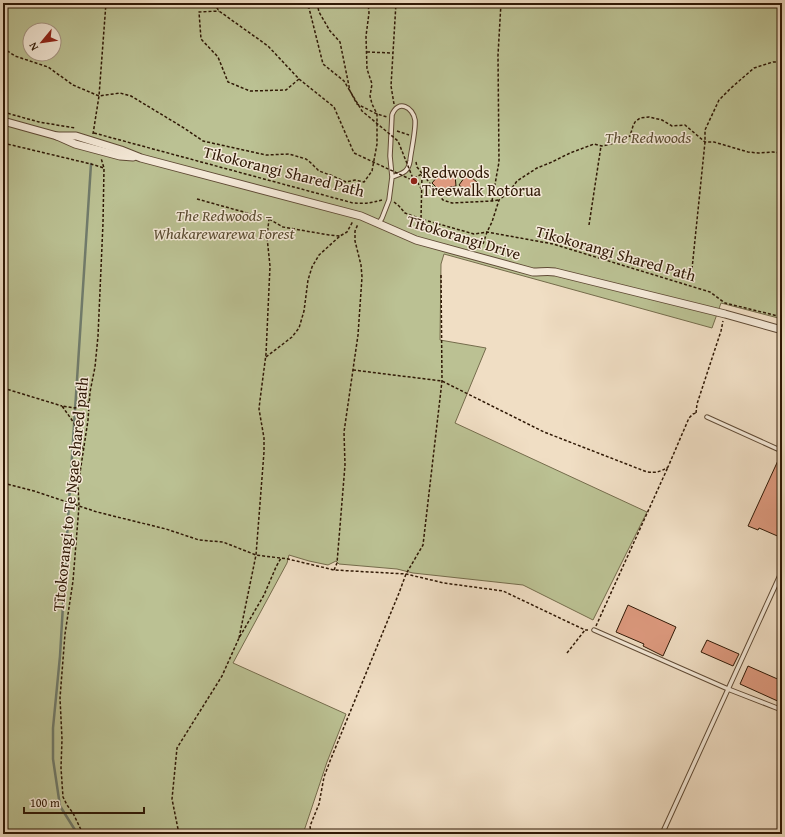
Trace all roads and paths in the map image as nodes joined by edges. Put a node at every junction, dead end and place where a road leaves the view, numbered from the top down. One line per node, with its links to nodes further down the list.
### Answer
1 (106, 3): 14 (path)
2 (214, 3): 8 (path)
3 (298, 3): 38 (path, bridge)
4 (317, 3): 17 (path)
5 (368, 3): 10 (path)
6 (396, 3): 11 (path)
7 (501, 3): 43 (path)
8 (220, 11): 13 (path); 13 (path)
9 (3, 48): 14 (path)
10 (366, 52): 11 (path); 17 (path)
11 (393, 53): 15 (path)
12 (782, 62): 27 (path)
13 (300, 79): 38 (path, bridge)
14 (99, 96): 17 (path); 23 (path)
15 (396, 109): 18 (lane); 25 (lane)
16 (3, 112): 20 (path)
17 (377, 114): 18 (path)
18 (392, 118): 21 (lane)
19 (3, 121): 24 (street, Tītokorangi Drive)
20 (75, 128)
21 (392, 130): 25 (path); 36 (lane)
22 (87, 131): 23 (path, Tikokorangi Shared Path)
23 (94, 133): 26 (path); 41 (path, Tikokorangi Shared Path)
24 (57, 136): 26 (street, Tītokorangi Drive); 32 (street, Tītokorangi Drive)
25 (414, 137): 36 (lane)
26 (92, 141): 32 (street, Tītokorangi Drive)
27 (705, 142): 29 (path); 30 (path); 52 (path)
28 (3, 143): 34 (path)
29 (602, 146): 42 (path); 48 (path)
30 (782, 153)
31 (100, 157): 34 (path, Tītokorangi to Te Ngae shared path)
32 (141, 158): 44 (street, Tītokorangi Drive)
33 (415, 159): 35 (path)
34 (104, 168): 61 (path, Tītokorangi to Te Ngae shared path)
35 (422, 174): 37 (path); 39 (path); 43 (path)
36 (392, 177): 41 (lane)
37 (414, 178): 38 (path, bridge); 39 (path)
38 (414, 182)
39 (422, 190): 46 (path)
40 (197, 199): 45 (path)
41 (389, 200): 46 (path, Tikokorangi Shared Path); 47 (lane)
42 (499, 200): 43 (path); 49 (path)
43 (492, 201)
44 (358, 215): 47 (street, Tītokorangi Drive); 50 (path); 58 (path)
45 (269, 219): 50 (path); 57 (path)
46 (421, 219): 49 (path, Tikokorangi Shared Path)
47 (379, 224): 54 (street, Tītokorangi Drive)
48 (589, 226)
49 (487, 232): 51 (path); 55 (path, Tikokorangi Shared Path)
50 (340, 236): 57 (path)
51 (483, 244)
52 (692, 269)
53 (441, 275): 59 (path)
54 (725, 314): 56 (street, Tītokorangi Drive); 66 (path)
55 (782, 317)
56 (782, 330)
57 (266, 357): 69 (path)
58 (353, 370): 59 (path); 71 (path)
59 (442, 381): 66 (path); 73 (path)
60 (3, 388): 62 (path)
61 (89, 402): 62 (path); 64 (path, Tītokorangi to Te Ngae shared path)
62 (62, 406): 64 (path)
63 (708, 417): 65 (lane)
64 (83, 451): 68 (path, Tītokorangi to Te Ngae shared path)
65 (782, 451)
66 (668, 467): 75 (path)
67 (3, 483): 68 (path)
68 (79, 506): 69 (path); 80 (path, Tītokorangi to Te Ngae shared path)
69 (256, 555): 70 (path); 76 (path)
70 (281, 558): 71 (path); 76 (path)
71 (334, 570): 73 (path)
72 (782, 571): 78 (lane)
73 (406, 574): 74 (path); 82 (path)
74 (585, 630): 75 (path); 77 (path)
75 (594, 630): 78 (lane)
76 (238, 638): 81 (path)
77 (567, 653)
78 (728, 689): 79 (lane); 83 (lane)
79 (782, 710)
80 (83, 834)
81 (179, 834)
82 (310, 834)
83 (662, 834)

